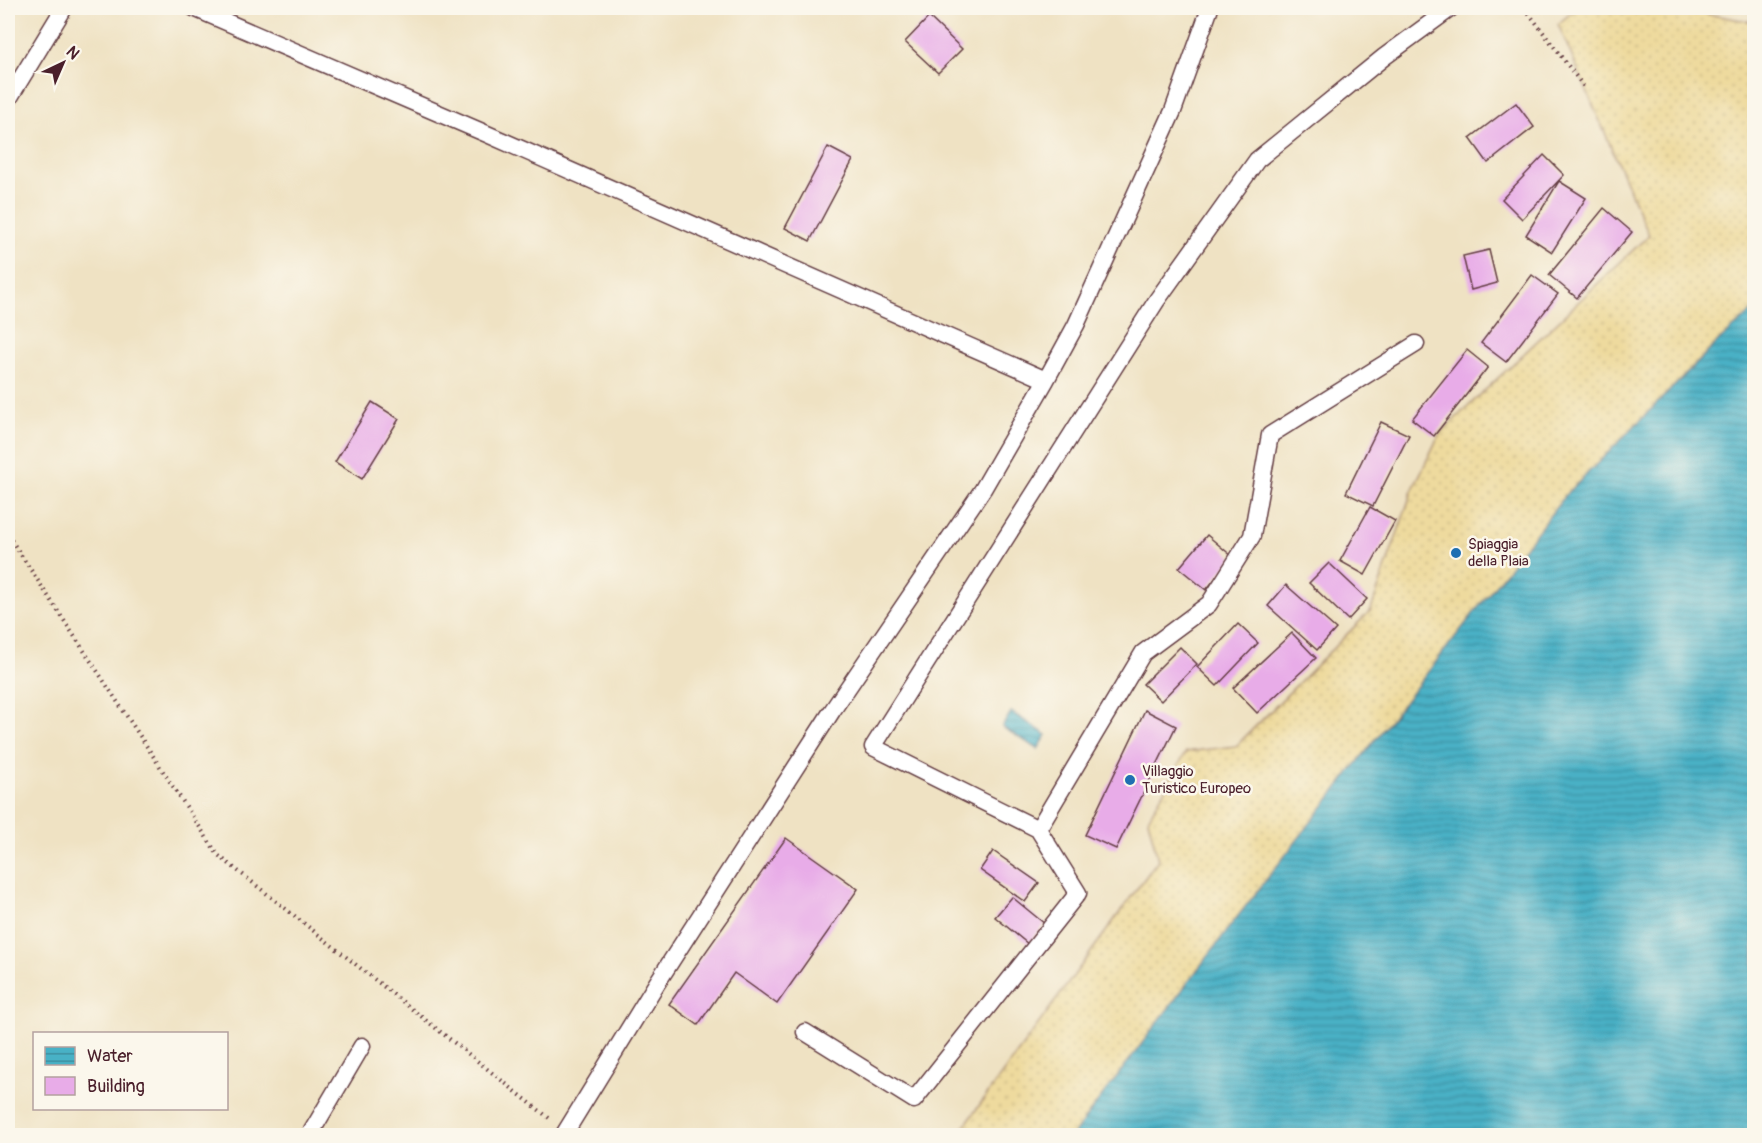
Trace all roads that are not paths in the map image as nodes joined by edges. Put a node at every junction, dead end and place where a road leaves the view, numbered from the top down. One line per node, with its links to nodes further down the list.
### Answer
1 (64, 8): 5 (lane)
2 (194, 8): 7 (lane)
3 (1210, 8): 7 (lane)
4 (1451, 8): 8 (lane)
5 (8, 100)
6 (1416, 344): 8 (lane)
7 (1046, 380): 11 (lane)
8 (1038, 829): 9 (lane)
9 (805, 1032)
10 (362, 1046): 12 (lane)
11 (564, 1133)
12 (309, 1136)

